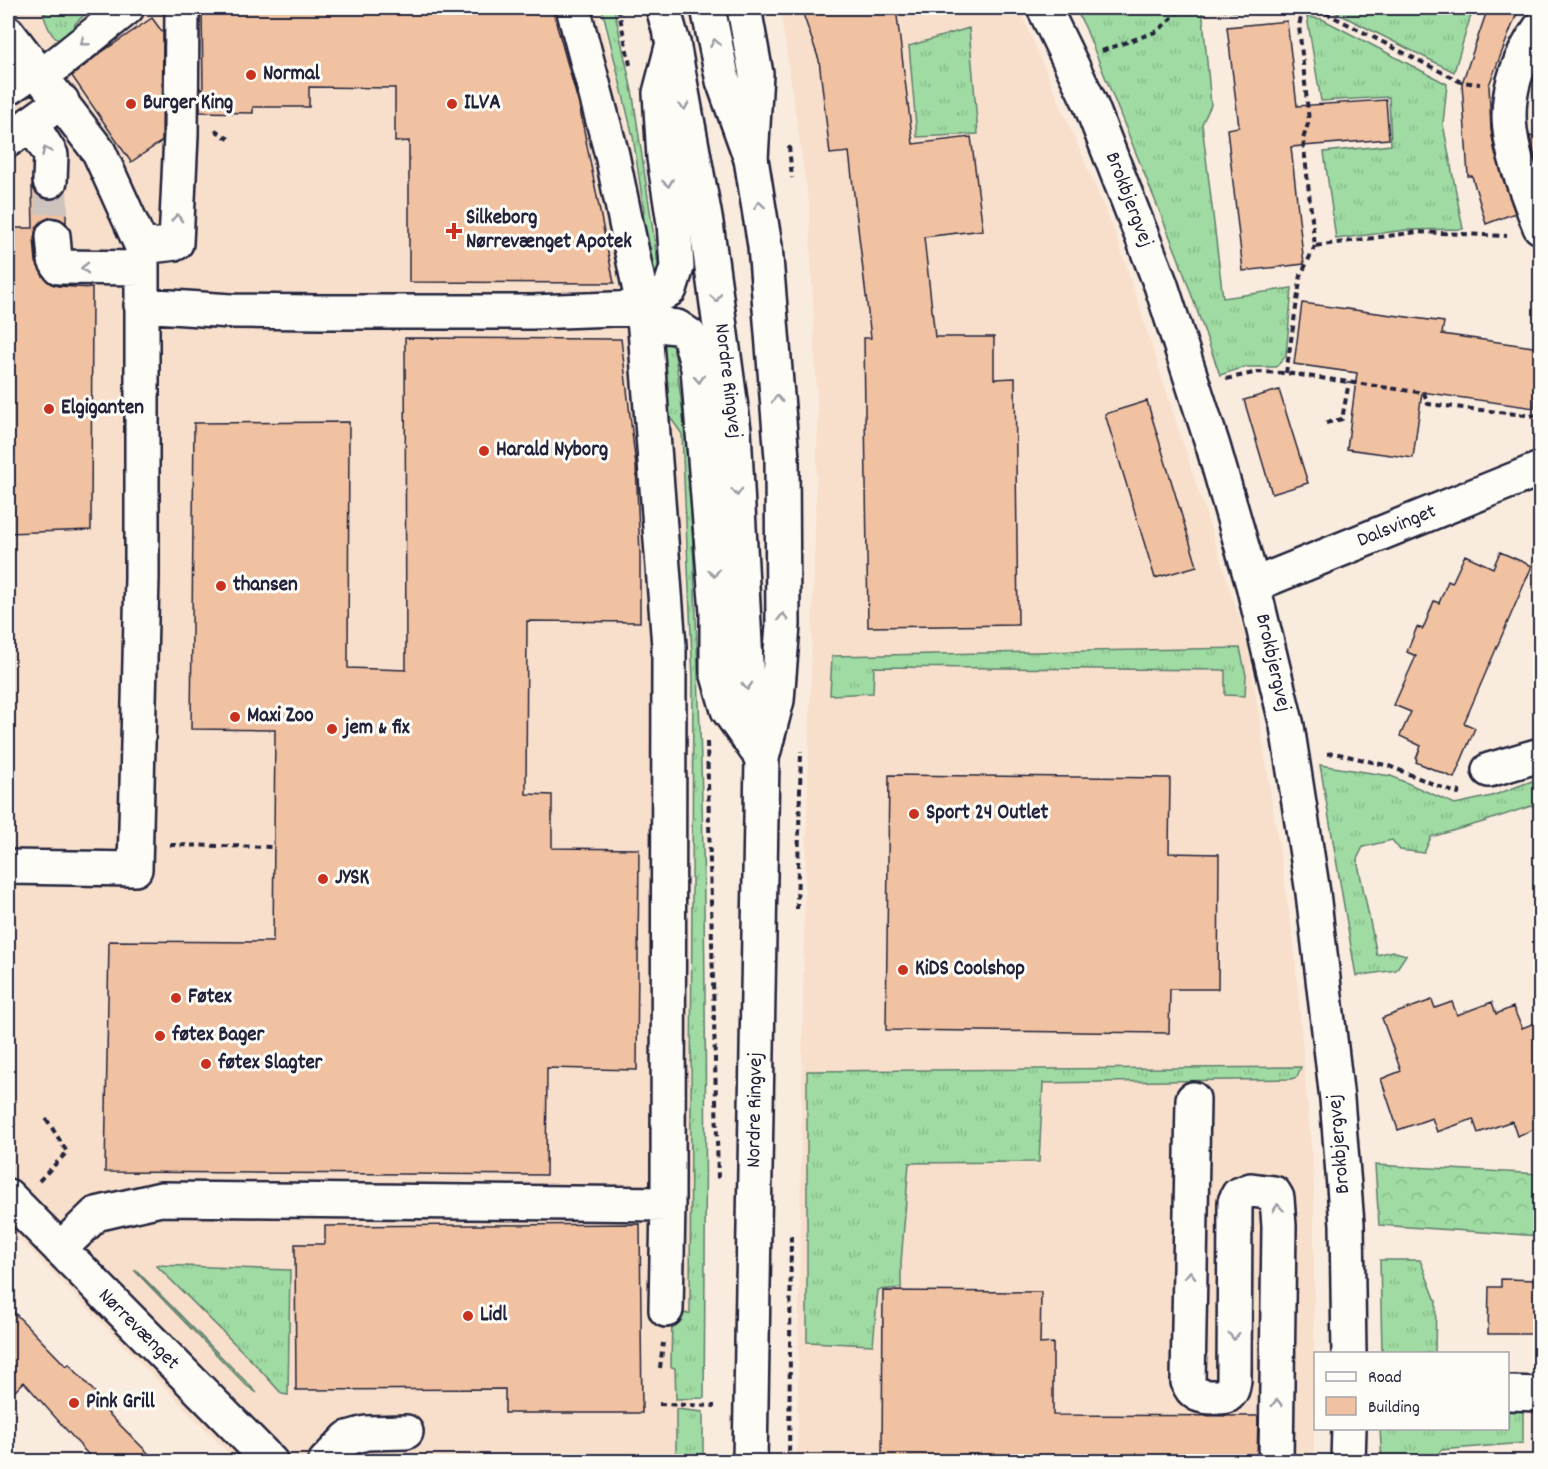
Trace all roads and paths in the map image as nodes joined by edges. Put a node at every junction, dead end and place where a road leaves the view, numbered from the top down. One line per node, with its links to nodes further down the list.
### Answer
1 (127, 8): 17 (street, one-way to 17)
2 (182, 8): 26 (street, one-way to 2)
3 (573, 8): 28 (street)
4 (663, 8): 15 (street, Nordre Ringvej)
5 (708, 8): 21 (street, one-way to 5)
6 (744, 8): 21 (street, Nordre Ringvej)
7 (1044, 8): 16 (street, Brokbjergvej)
8 (1188, 8): 16 (path)
9 (1210, 8): 10 (path)
10 (1277, 8)
11 (1303, 8): 25 (path)
12 (1316, 8): 18 (path)
13 (1540, 28): 18 (street)
14 (8, 33): 17 (street)
15 (673, 43): 28 (street, one-way to 28); 38 (street, Nordre Ringvej, one-way to 38)
16 (1071, 63): 31 (street, Brokbjergvej)
17 (47, 83): 19 (street); 20 (street); 26 (street)
18 (1511, 87): 23 (street)
19 (8, 88)
20 (15, 127): 22 (street, one-way to 20)
21 (751, 159): 38 (street, Nordre Ringvej, one-way to 21)
22 (50, 181)
23 (1529, 232): 25 (path)
24 (53, 236): 26 (street, one-way to 24)
25 (1315, 246): 29 (path)
26 (142, 257): 27 (street)
27 (141, 305): 28 (street); 40 (street)
28 (641, 308): 38 (street, one-way to 38); 45 (street)
29 (1286, 373): 30 (path); 31 (path)
30 (1349, 382): 32 (path); 33 (path)
31 (1195, 389): 35 (street, Brokbjergvej)
32 (1540, 411)
33 (1326, 423)
34 (1540, 469): 35 (street, Dalsvinget)
35 (1253, 585): 36 (street, Brokbjergvej)
36 (1291, 755): 39 (path); 48 (street, Brokbjergvej)
37 (1540, 755): 39 (street)
38 (762, 758): 57 (street, Nordre Ringvej)
39 (1489, 770)
40 (8, 867)
41 (1193, 1099): 58 (street, one-way to 41)
42 (44, 1115): 43 (path)
43 (52, 1168)
44 (8, 1196): 46 (street, Nørrevænget)
45 (668, 1204): 46 (street); 47 (street)
46 (60, 1249): 55 (street, Nørrevænget)
47 (666, 1310)
48 (1349, 1352)
49 (1509, 1393): 50 (street)
50 (1540, 1394)
51 (660, 1404): 52 (path)
52 (715, 1406)
53 (1348, 1430): 59 (street)
54 (406, 1432): 56 (street)
55 (271, 1461)
56 (325, 1461)
57 (750, 1461)
58 (1276, 1461)
59 (1348, 1461)

